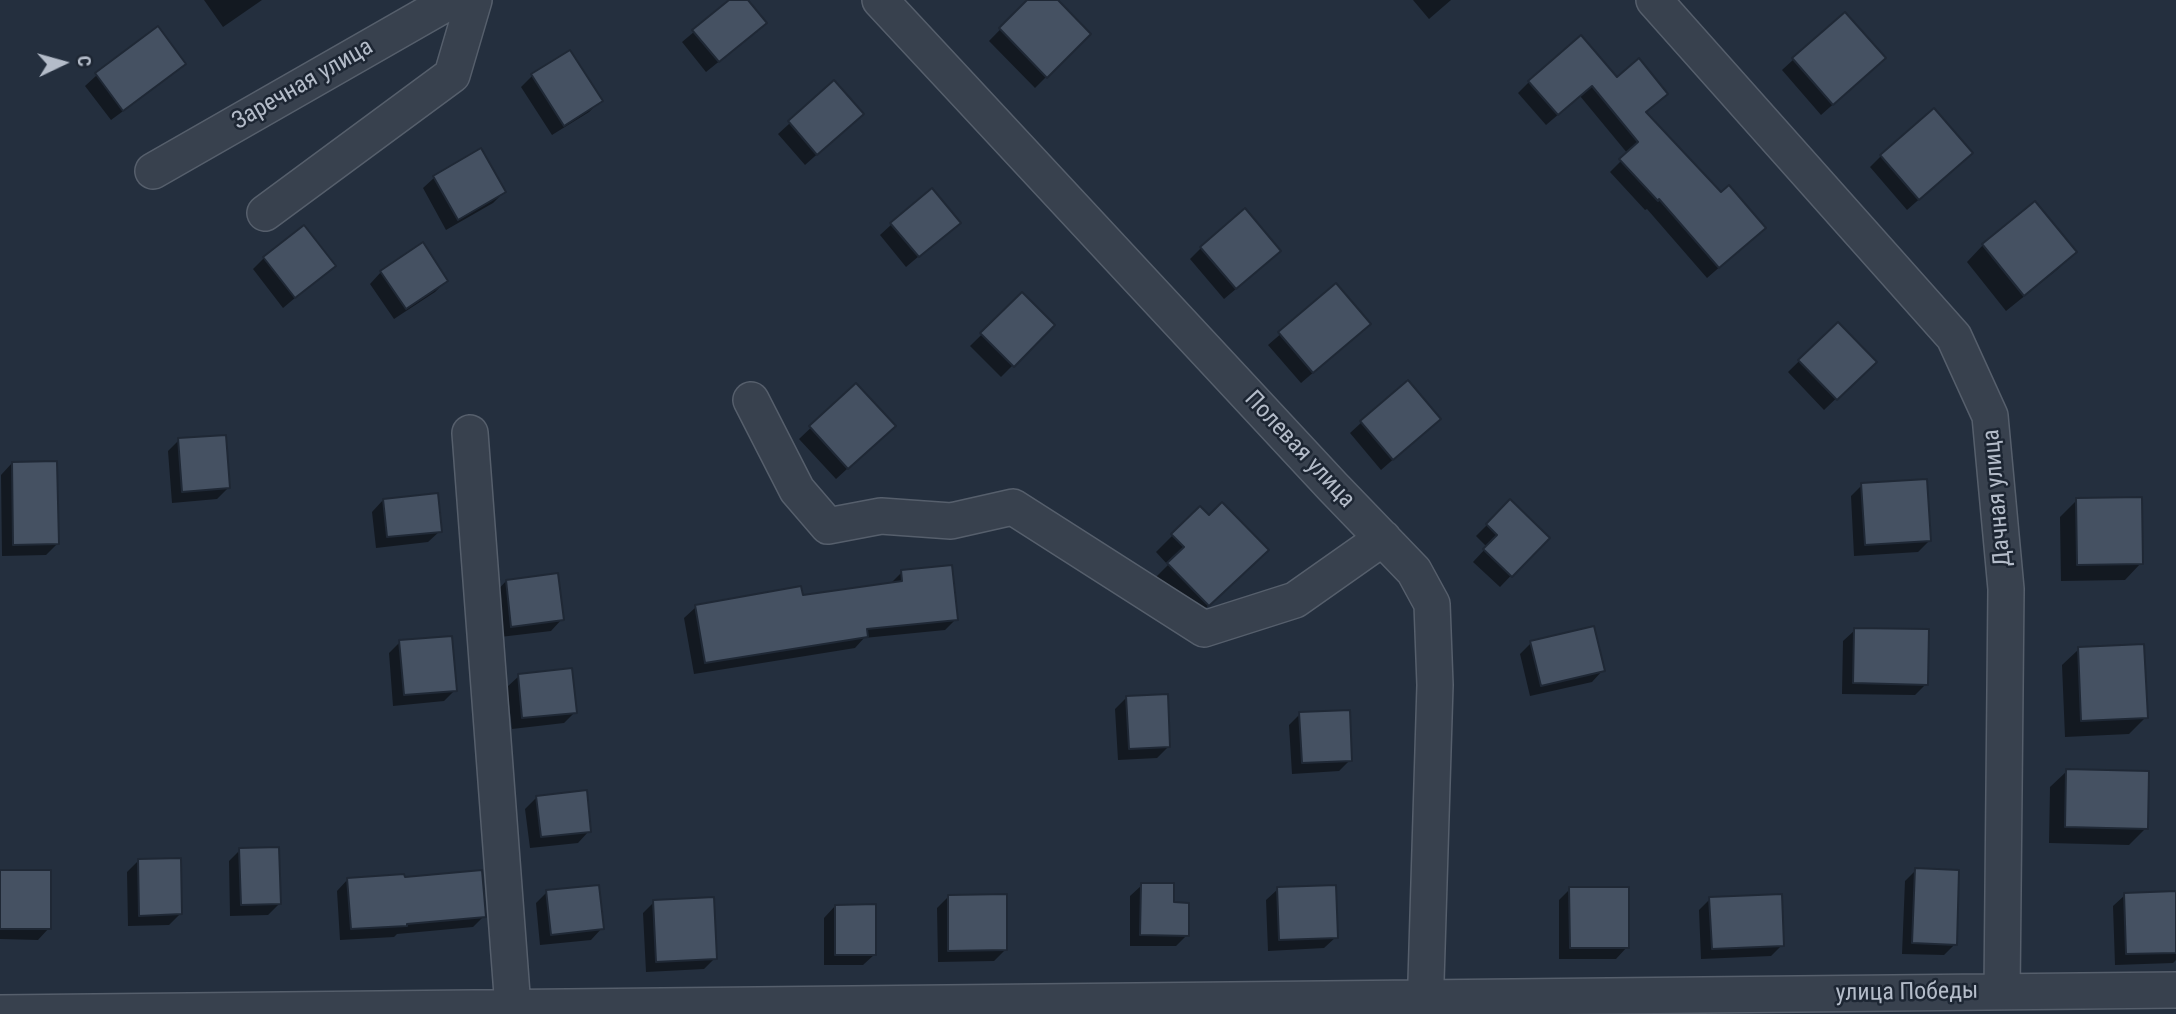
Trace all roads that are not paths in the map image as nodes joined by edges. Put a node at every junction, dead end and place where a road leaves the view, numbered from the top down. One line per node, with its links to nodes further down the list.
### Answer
1 (452, 0): 5 (street, Заречная улица)
2 (474, 0): 6 (street)
3 (880, 0): 9 (street, Полевая улица)
4 (1654, 0): 11 (street, Дачная улица)
5 (153, 171)
6 (265, 213)
7 (751, 400): 9 (street)
8 (470, 433): 13 (street)
9 (1383, 538): 12 (street, Полевая улица)
10 (2176, 990): 11 (street, улица Победы)
11 (2002, 992): 12 (street, улица Победы)
12 (1426, 1006): 13 (street, улица Победы)
13 (513, 1008): 14 (street, улица Победы)
14 (0, 1013)

